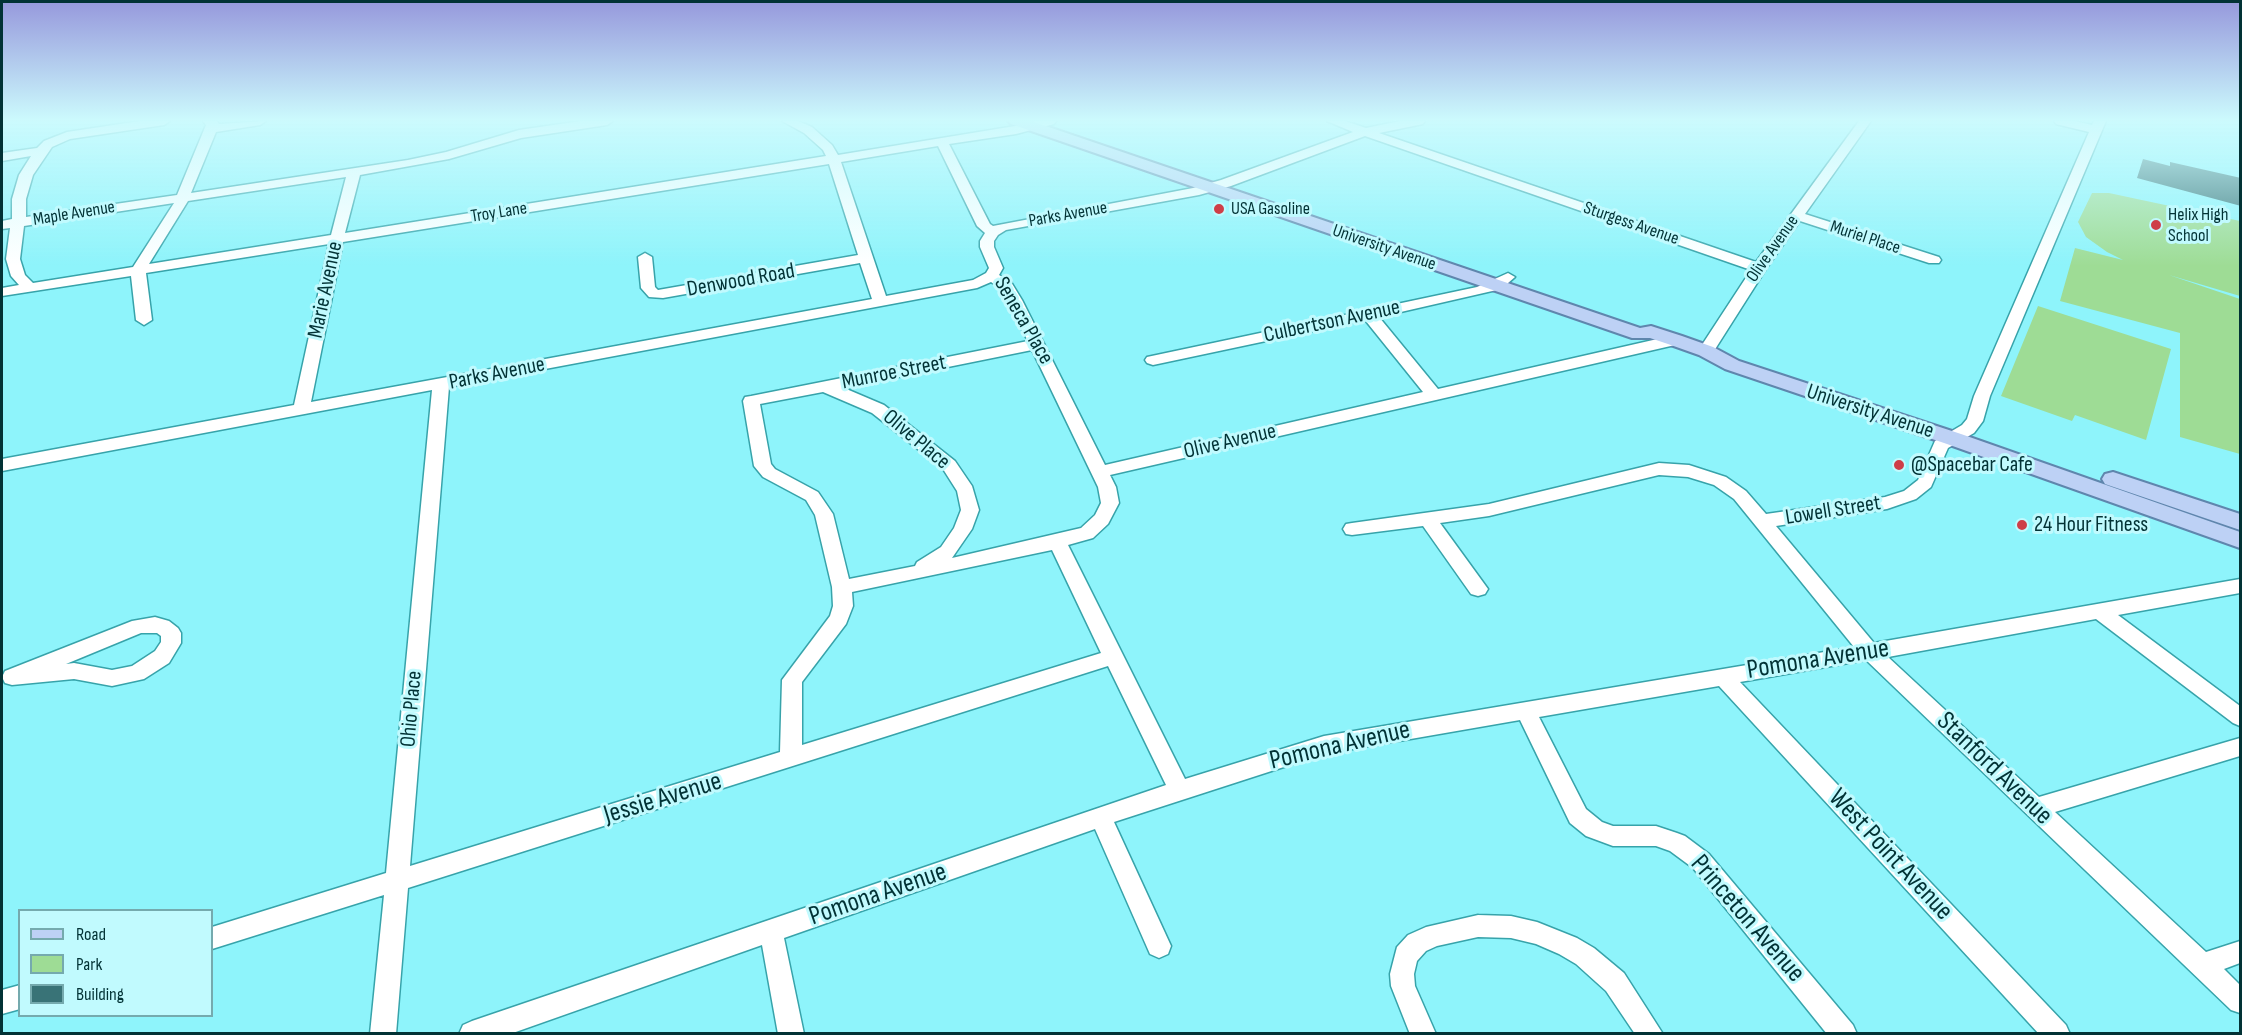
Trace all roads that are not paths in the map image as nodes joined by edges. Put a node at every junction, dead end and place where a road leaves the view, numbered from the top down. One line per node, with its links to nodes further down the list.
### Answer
1 (30, 169): 18 (street)
2 (193, 169): 16 (street)
3 (371, 169): 13 (street, Maple Avenue)
4 (770, 169): 21 (street, Troy Lane)
5 (837, 169): 23 (street)
6 (956, 169): 20 (street)
7 (1160, 169): 15 (main road, University Avenue)
8 (1184, 169): 14 (main road, University Avenue)
9 (1263, 169): 14 (street, Parks Avenue)
10 (1473, 169): 25 (street, Sturgess Avenue)
11 (1830, 169): 17 (street, Olive Avenue)
12 (2079, 169): 42 (street, Lowell Street)
13 (354, 172): 16 (street, Maple Avenue); 21 (street, Marie Avenue)
14 (1226, 183): 15 (street, Parks Avenue); 28 (main road, University Avenue)
15 (1207, 188): 20 (street, Parks Avenue); 28 (main road, University Avenue)
16 (183, 197): 18 (street, Maple Avenue); 26 (street)
17 (1796, 215): 24 (street, Muriel Place); 25 (street, Olive Avenue)
18 (19, 222): 19 (street, Maple Avenue); 29 (street)
19 (2, 225)
20 (993, 231): 27 (street, Seneca Place)
21 (337, 239): 26 (street, Troy Lane); 41 (street, Marie Avenue)
22 (645, 257): 23 (street, Denwood Road)
23 (866, 258): 31 (street)
24 (1934, 260)
25 (1759, 268): 36 (street, Olive Avenue)
26 (138, 270): 29 (street, Troy Lane); 33 (street)
27 (991, 276): 31 (street, Parks Avenue); 35 (street, Seneca Place)
28 (1502, 281): 32 (street, Culbertson Avenue); 34 (main road, University Avenue)
29 (30, 288): 30 (street, Troy Lane)
30 (2, 292)
31 (880, 302): 38 (street, Parks Avenue)
32 (1369, 315): 37 (street, Culbertson Avenue); 40 (street)
33 (144, 320)
34 (1676, 340): 36 (main road, University Avenue); 40 (street, Olive Avenue)
35 (1038, 344): 39 (street, Munroe Street); 44 (street, Seneca Place)
36 (1706, 351): 42 (main road, University Avenue)
37 (1154, 360)
38 (441, 385): 41 (street, Parks Avenue); 67 (street, Ohio Place)
39 (822, 387): 51 (street, Olive Place); 52 (street, Munroe Street)
40 (1434, 395): 44 (street, Olive Avenue)
41 (301, 410): 43 (street, Parks Avenue)
42 (1961, 434): 46 (street, Lowell Street); 47 (main road, University Avenue); 49 (main road, University Avenue)
43 (2, 465)
44 (1100, 472): 50 (street)
45 (1426, 517): 46 (street, Lowell Street); 48 (street, Lowell Street); 54 (street)
46 (1763, 521): 56 (street, Stanford Avenue)
47 (2241, 522)
48 (1352, 529)
49 (2241, 540)
50 (1057, 542): 51 (street); 57 (street)
51 (912, 574): 52 (street)
52 (842, 586): 63 (street)
53 (2241, 586): 55 (street, Pomona Avenue)
54 (1478, 589)
55 (2100, 612): 56 (street, Pomona Avenue); 61 (street)
56 (1870, 652): 58 (street, Pomona Avenue); 65 (street, Stanford Avenue)
57 (1113, 657): 63 (street, Jessie Avenue); 64 (street)
58 (1722, 676): 60 (street, Pomona Avenue); 82 (street, West Point Avenue)
59 (7, 679): 59 (street)
60 (1525, 709): 64 (street, Pomona Avenue); 81 (street, Princeton Avenue)
61 (2241, 717)
62 (2241, 747): 65 (street)
63 (791, 759): 67 (street, Jessie Avenue)
64 (1179, 790): 66 (street, Pomona Avenue)
65 (2035, 808): 72 (street, Stanford Avenue)
66 (1101, 817): 68 (street, Pomona Avenue); 70 (street)
67 (397, 882): 69 (street, Jessie Avenue); 76 (street, Ohio Place)
68 (771, 932): 77 (street, Pomona Avenue); 78 (street)
69 (213, 938)
70 (1159, 946)
71 (2241, 952): 72 (street)
72 (2202, 965): 74 (street, Stanford Avenue)
73 (18, 998): 75 (street)
74 (2241, 1001)
75 (2, 1002)
76 (383, 1034)
77 (472, 1034)
78 (791, 1034)
79 (1423, 1034): 80 (street)
80 (1650, 1034)
81 (1844, 1034)
82 (2057, 1034)

